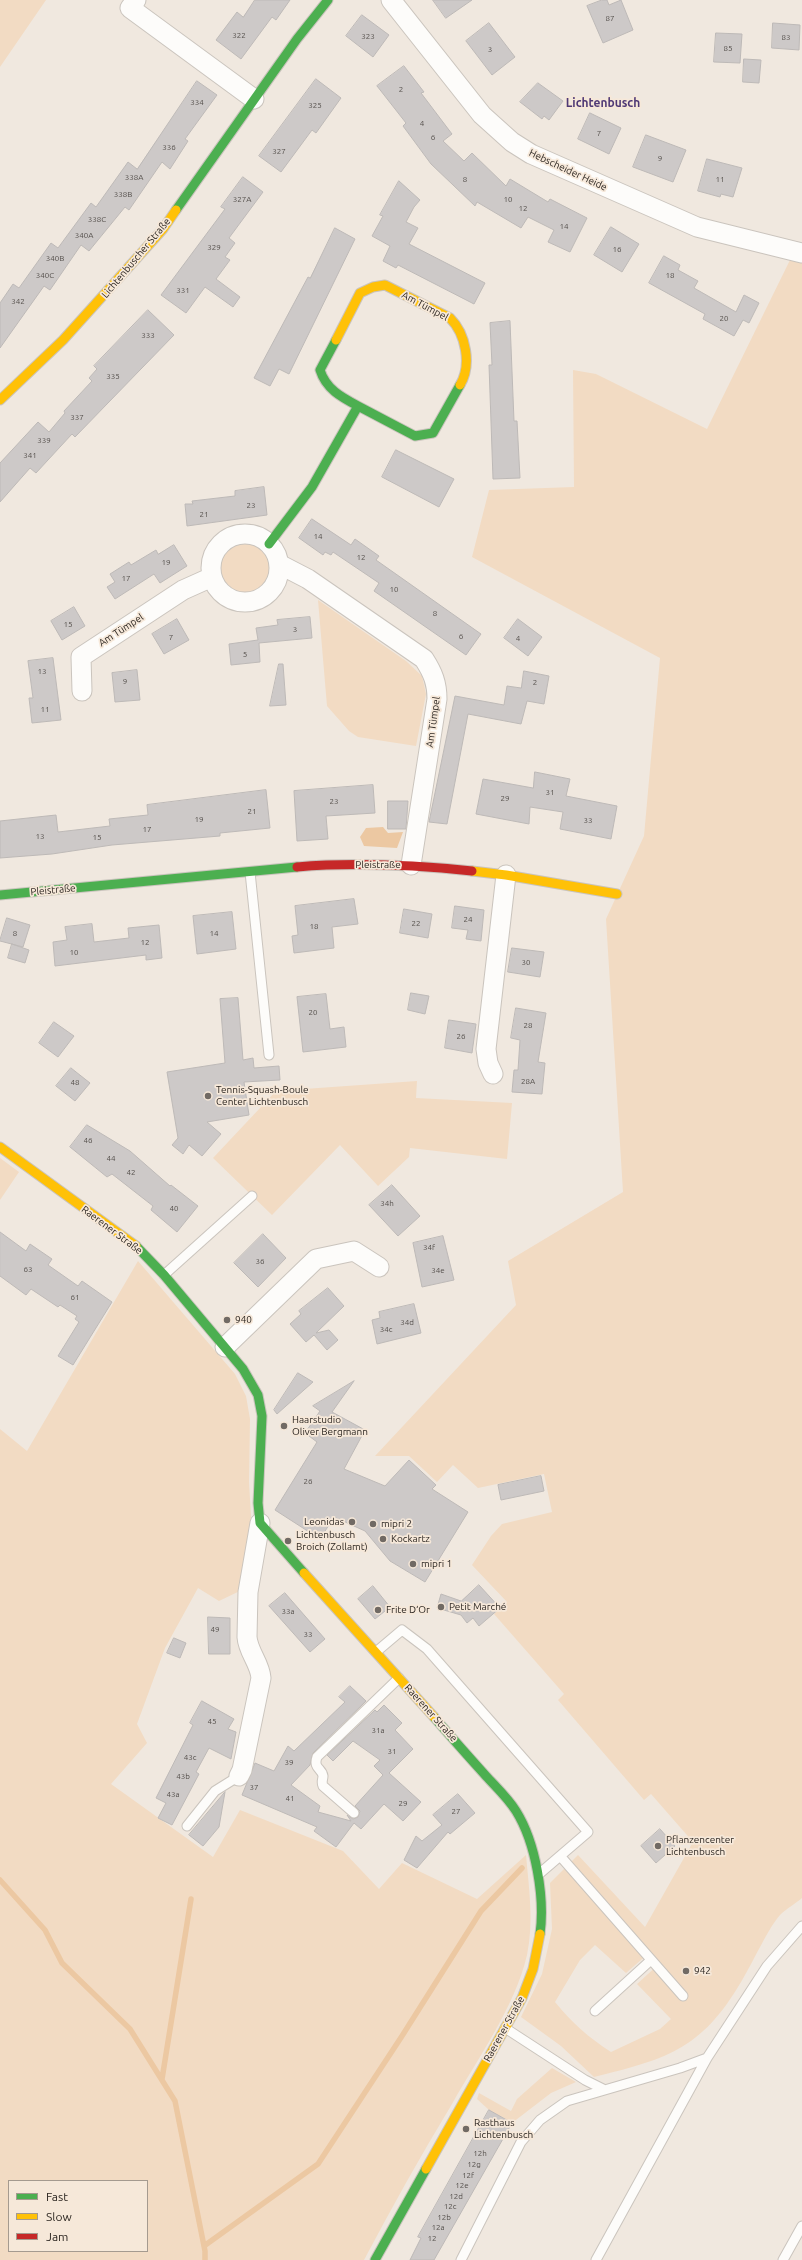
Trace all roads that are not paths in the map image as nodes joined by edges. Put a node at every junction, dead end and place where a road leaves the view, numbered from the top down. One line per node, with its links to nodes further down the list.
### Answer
1 (136, 0): 4 (street)
2 (328, 0): 4 (street, Lichtenbuscher Straße)
3 (391, 0): 5 (street, Hebscheider Heide)
4 (254, 99): 6 (street, Lichtenbuscher Straße)
5 (802, 253)
6 (0, 400)
7 (358, 406): 7 (street, Am Tümpel); 8 (street)
8 (268, 544): 9 (street); 10 (street)
9 (279, 564): 10 (street); 12 (street, Am Tümpel)
10 (212, 577): 11 (street, Am Tümpel)
11 (82, 690)
12 (411, 865): 13 (street, Pleistraße); 14 (street, Pleistraße)
13 (250, 872): 16 (street, Pleistraße); 17 (lane)
14 (506, 875): 15 (street, Pleistraße); 18 (street)
15 (617, 894)
16 (0, 895)
17 (269, 1055)
18 (493, 1074)
19 (0, 1147): 22 (street, Raerener Straße)
20 (252, 1196): 22 (lane)
21 (379, 1267): 23 (street)
22 (164, 1275): 23 (street, Raerener Straße)
23 (225, 1347): 24 (street, Raerener Straße)
24 (260, 1523): 25 (street, Raerener Straße); 27 (street, Raerener Straße)
25 (376, 1652): 26 (street, Raerener Straße); 30 (lane)
26 (399, 1678): 28 (lane, Raerener Straße); 31 (street, Raerener Straße)
27 (238, 1776): 29 (lane)
28 (354, 1813)
29 (186, 1826)
30 (561, 1857): 31 (lane); 33 (lane)
31 (538, 1875): 36 (street, Raerener Straße)
32 (802, 1926): 37 (lane)
33 (651, 1960): 34 (lane); 35 (lane)
34 (683, 1996)
35 (595, 2011)
36 (505, 2028): 38 (lane); 40 (street, Raerener Straße)
37 (707, 2058): 38 (lane); 42 (lane)
38 (603, 2089): 41 (lane)
39 (802, 2226): 43 (lane)
40 (376, 2260)
41 (461, 2260)
42 (596, 2260)
43 (784, 2260)

